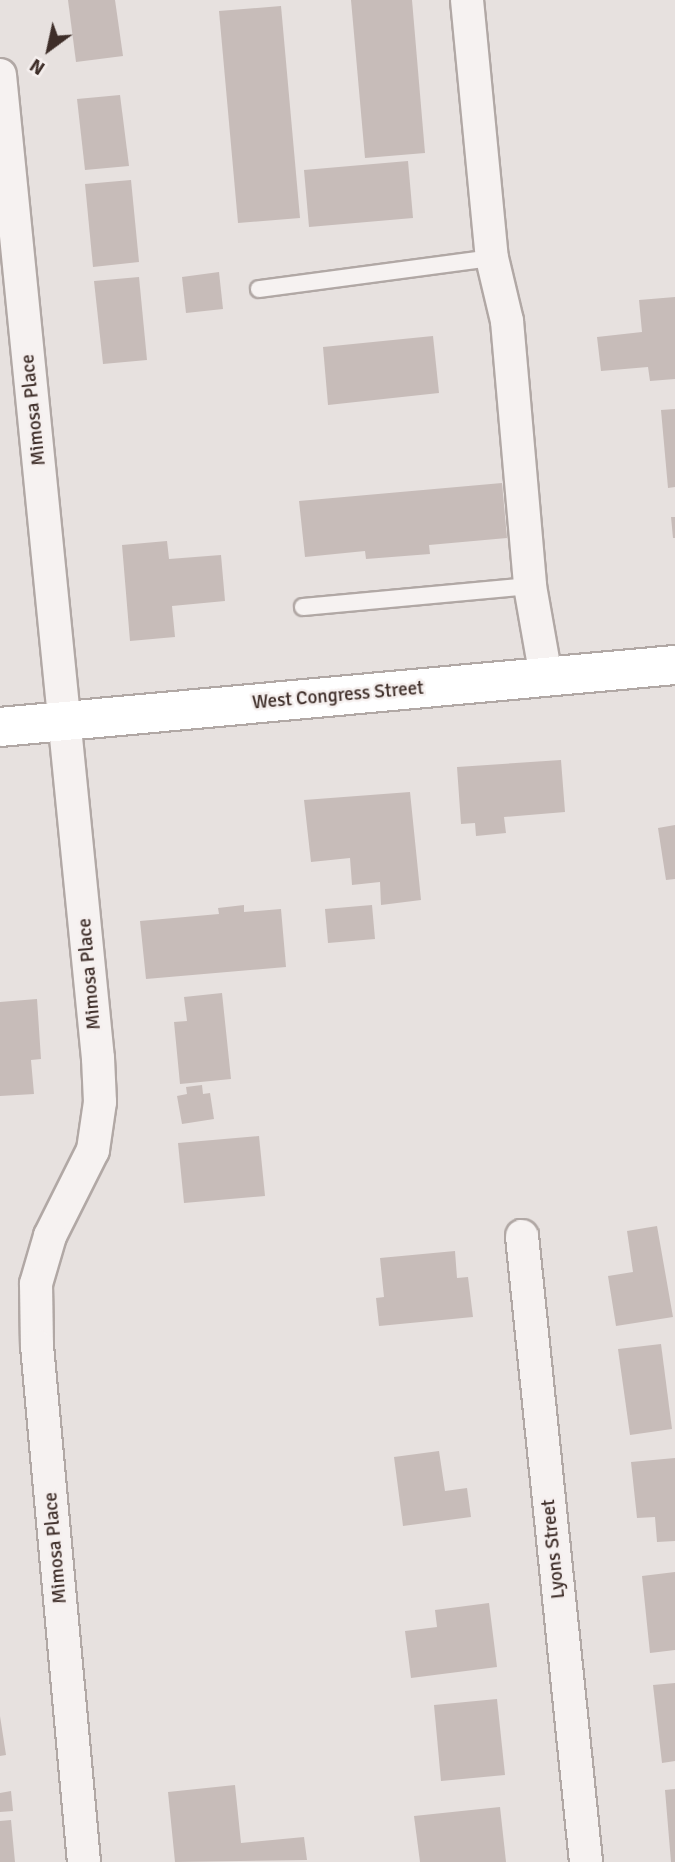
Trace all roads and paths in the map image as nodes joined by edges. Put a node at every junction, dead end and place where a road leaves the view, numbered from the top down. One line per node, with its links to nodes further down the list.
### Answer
1 (467, 0): 3 (street)
2 (0, 75): 9 (street, Mimosa Place)
3 (492, 258): 4 (lane); 5 (street)
4 (260, 289)
5 (530, 586): 6 (lane); 8 (street)
6 (303, 607)
7 (675, 665): 8 (main road, West Congress Street)
8 (546, 677): 9 (main road, West Congress Street)
9 (66, 721): 10 (main road, West Congress Street); 12 (street, Mimosa Place)
10 (0, 727)
11 (522, 1236): 13 (street, Lyons Street)
12 (84, 1862)
13 (586, 1862)

